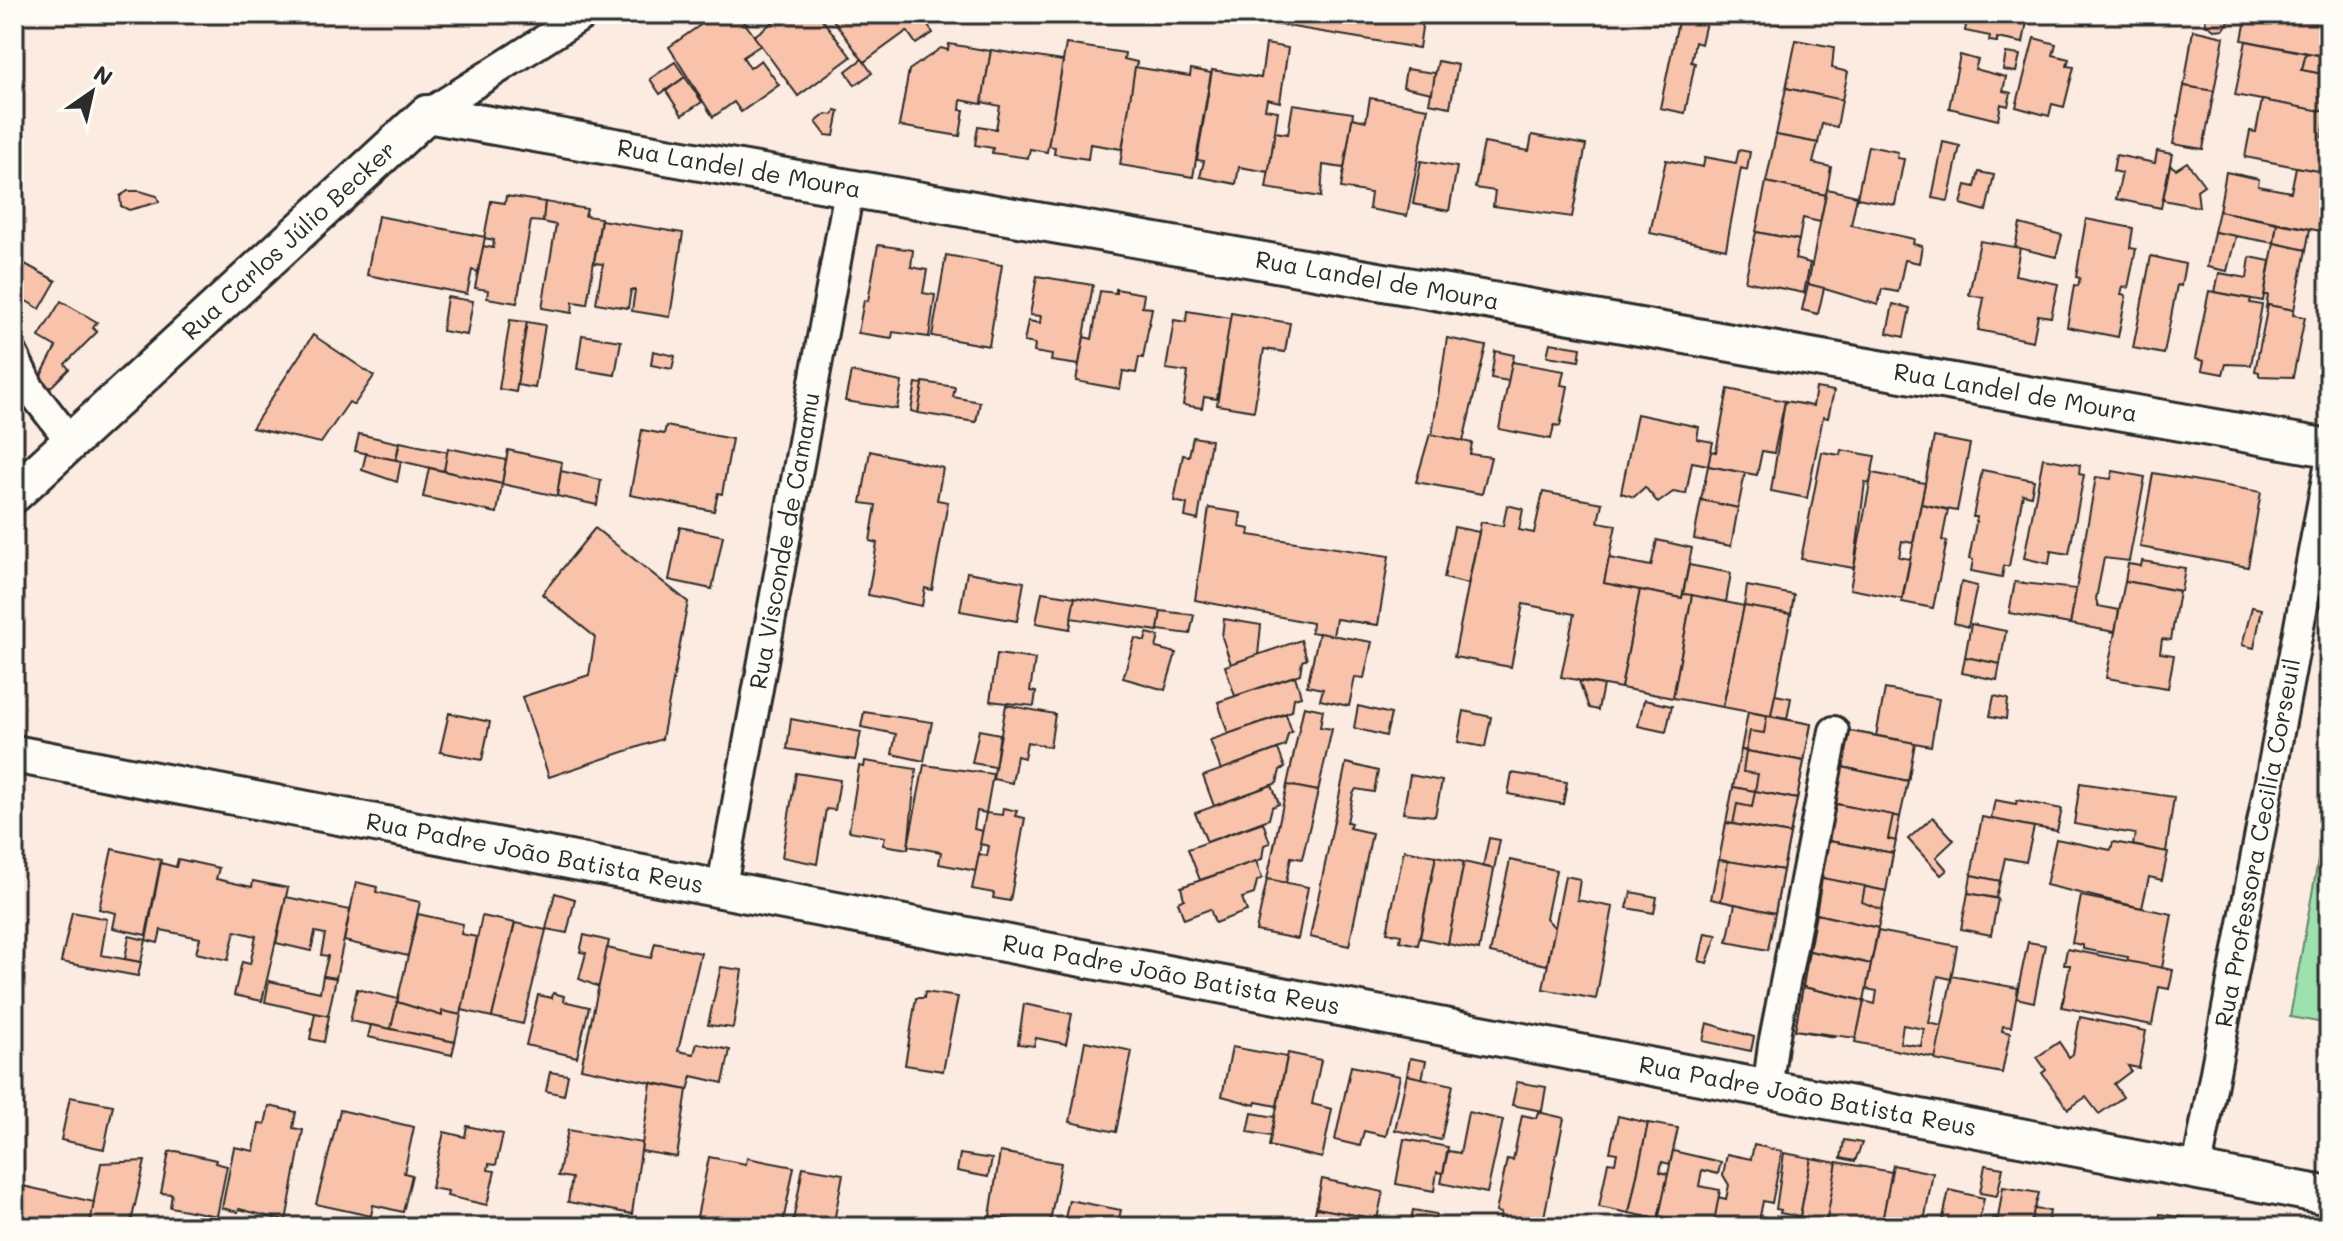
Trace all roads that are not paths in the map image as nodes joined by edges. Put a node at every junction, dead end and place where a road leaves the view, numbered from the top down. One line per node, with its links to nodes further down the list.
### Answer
1 (585, 14): 2 (street, Rua Carlos Júlio Becker)
2 (427, 114): 3 (street, Rua Landel de Moura); 5 (street, Rua Carlos Júlio Becker)
3 (849, 190): 6 (street, Rua Landel de Moura); 11 (street, Rua Visconde de Camamu)
4 (14, 356): 5 (street)
5 (71, 442): 8 (street, Rua Carlos Júlio Becker)
6 (2329, 448)
7 (2329, 467): 13 (street, Rua Professora Cecilia Corseuil)
8 (18, 481)
9 (1834, 731): 12 (street)
10 (14, 754): 11 (street, Rua Padre João Batista Reus)
11 (721, 891): 12 (street, Rua Padre João Batista Reus)
12 (1767, 1091): 13 (street, Rua Padre João Batista Reus)
13 (2196, 1173): 14 (street, Rua Padre João Batista Reus)
14 (2329, 1196)

